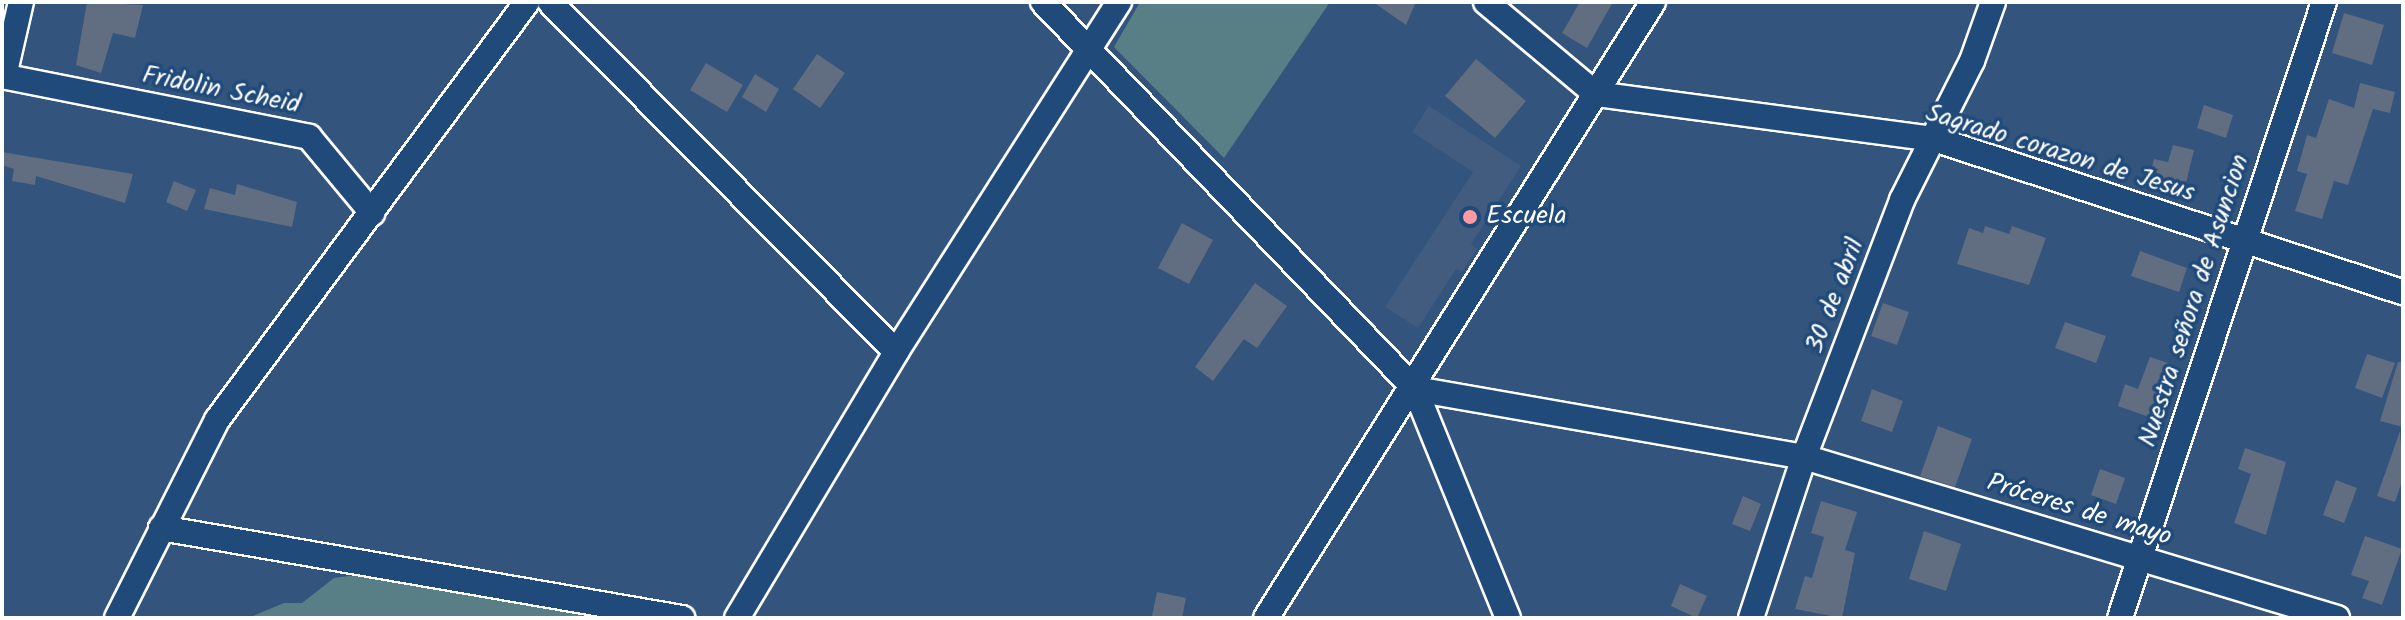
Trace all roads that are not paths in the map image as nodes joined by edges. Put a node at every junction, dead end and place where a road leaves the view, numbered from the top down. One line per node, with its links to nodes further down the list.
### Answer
1 (21, 2): 11 (street)
2 (527, 2): 14 (street)
3 (550, 2): 17 (street)
4 (1043, 2): 10 (street)
5 (1119, 2): 10 (street)
6 (1486, 2): 12 (street)
7 (1653, 2): 12 (street)
8 (1993, 2): 13 (street, 30 de abril)
9 (2324, 2): 15 (street, Nuestra señora de Asuncion)
10 (1091, 51): 17 (street); 18 (street)
11 (3, 76): 14 (street, Fridolin Scheid)
12 (1596, 94): 13 (street, Sagrado corazon de Jesus); 18 (street)
13 (1934, 139): 15 (street, Sagrado corazon de Jesus); 19 (street, 30 de abril)
14 (372, 213): 20 (street)
15 (2245, 242): 16 (street, Sagrado corazon de Jesus); 21 (street, Nuestra señora de Asuncion)
16 (2403, 292)
17 (896, 352): 24 (street)
18 (1415, 389): 19 (street, Próceres de mayo); 25 (street); 26 (street)
19 (1804, 457): 21 (street, Próceres de mayo); 27 (street, 30 de abril)
20 (161, 528): 22 (street); 23 (street)
21 (2139, 558): 28 (street, Nuestra señora de Asuncion); 29 (street, Próceres de mayo)
22 (117, 618)
23 (682, 618)
24 (737, 618)
25 (1266, 618)
26 (1508, 618)
27 (1751, 618)
28 (2120, 618)
29 (2337, 618)

